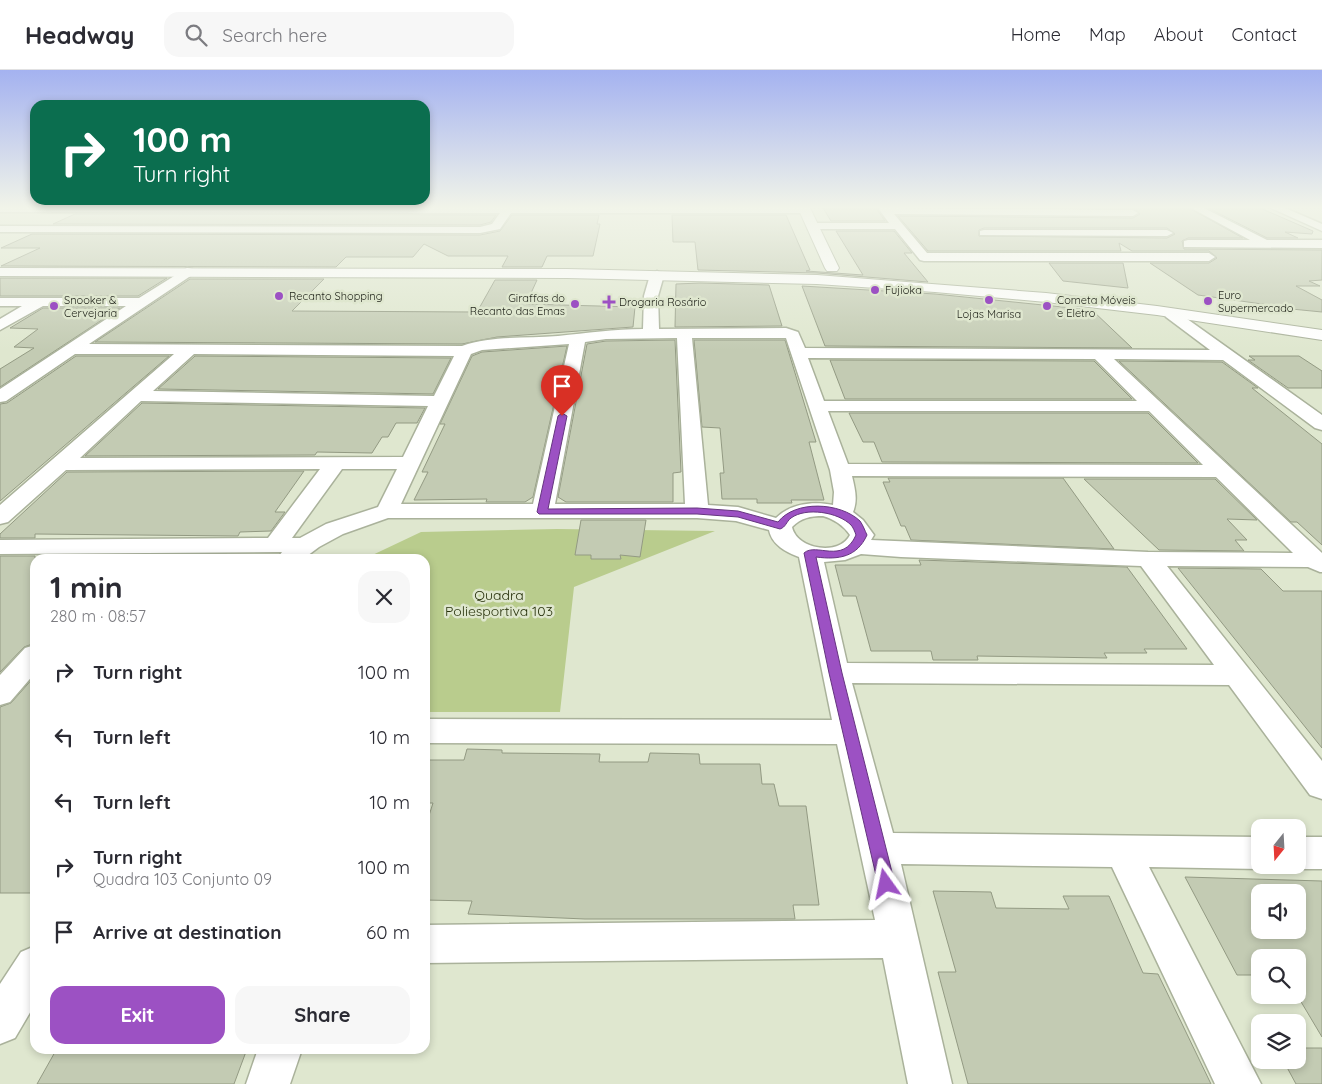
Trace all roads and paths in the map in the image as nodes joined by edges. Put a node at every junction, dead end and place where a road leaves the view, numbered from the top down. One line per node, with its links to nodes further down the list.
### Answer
1 (827, 255): 9 (main road)
2 (923, 255): 4 (street)
3 (1206, 255): 4 (street)
4 (1012, 257)
5 (0, 259): 6 (main road)
6 (284, 260): 7 (main road); 13 (main road)
7 (327, 261): 8 (main road); 14 (main road)
8 (644, 262): 9 (main road); 15 (main road)
9 (832, 268): 10 (main road)
10 (891, 271): 17 (main road); 22 (main road)
11 (0, 272): 12 (main road)
12 (187, 272): 13 (main road); 20 (street)
13 (271, 272): 14 (main road)
14 (314, 273): 15 (main road)
15 (630, 275): 16 (main road)
16 (657, 275): 17 (main road); 24 (street)
17 (881, 283): 21 (main road)
18 (0, 302): 19 (street)
19 (41, 302): 20 (street); 23 (street)
20 (140, 302): 28 (street)
21 (1171, 314): 26 (main road); 33 (street)
22 (1322, 321)
23 (0, 325)
24 (650, 332): 25 (street); 27 (street)
25 (684, 332): 31 (street); 46 (street)
26 (1322, 335)
27 (578, 339): 30 (street); 47 (street)
28 (72, 349): 29 (street); 35 (street)
29 (189, 350): 30 (street); 34 (street)
30 (464, 351): 36 (street)
31 (798, 353): 32 (street); 37 (street)
32 (1100, 355): 33 (street); 38 (street)
33 (1227, 355): 39 (street)
34 (135, 396): 36 (street); 42 (street)
35 (0, 397)
36 (438, 401): 41 (street)
37 (816, 406): 38 (street); 43 (street)
38 (1155, 406): 44 (street)
39 (1322, 424)
40 (336, 463): 41 (street); 42 (street); 53 (street)
41 (409, 463): 45 (street)
42 (64, 464): 49 (street)
43 (840, 470): 44 (street); 48 (street)
44 (1221, 471): 57 (street)
45 (387, 511): 47 (street); 53 (street)
46 (697, 511): 47 (street); 50 (street)
47 (542, 512)
48 (842, 514): 50 (street); 51 (street)
49 (0, 517)
50 (780, 526): 55 (street)
51 (857, 546): 55 (street); 56 (street)
52 (0, 547): 54 (street)
53 (289, 549): 54 (street)
54 (127, 552)
55 (810, 553): 59 (street)
56 (1148, 559): 57 (street); 60 (street)
57 (1320, 562)
58 (30, 661): 61 (street)
59 (836, 673): 60 (street); 63 (street)
60 (1236, 675): 64 (street)
61 (0, 694)
62 (430, 732): 63 (street)
63 (851, 732): 65 (street)
64 (1322, 785)
65 (879, 848): 66 (street); 70 (street)
66 (1123, 853): 67 (street); 77 (street)
67 (1251, 853)
68 (1306, 853): 69 (street)
69 (1322, 853)
70 (897, 939): 71 (street); 76 (street)
71 (430, 944)
72 (30, 974): 73 (street)
73 (0, 1023)
74 (278, 1054): 75 (street)
75 (268, 1084)
76 (930, 1084)
77 (1239, 1084)

